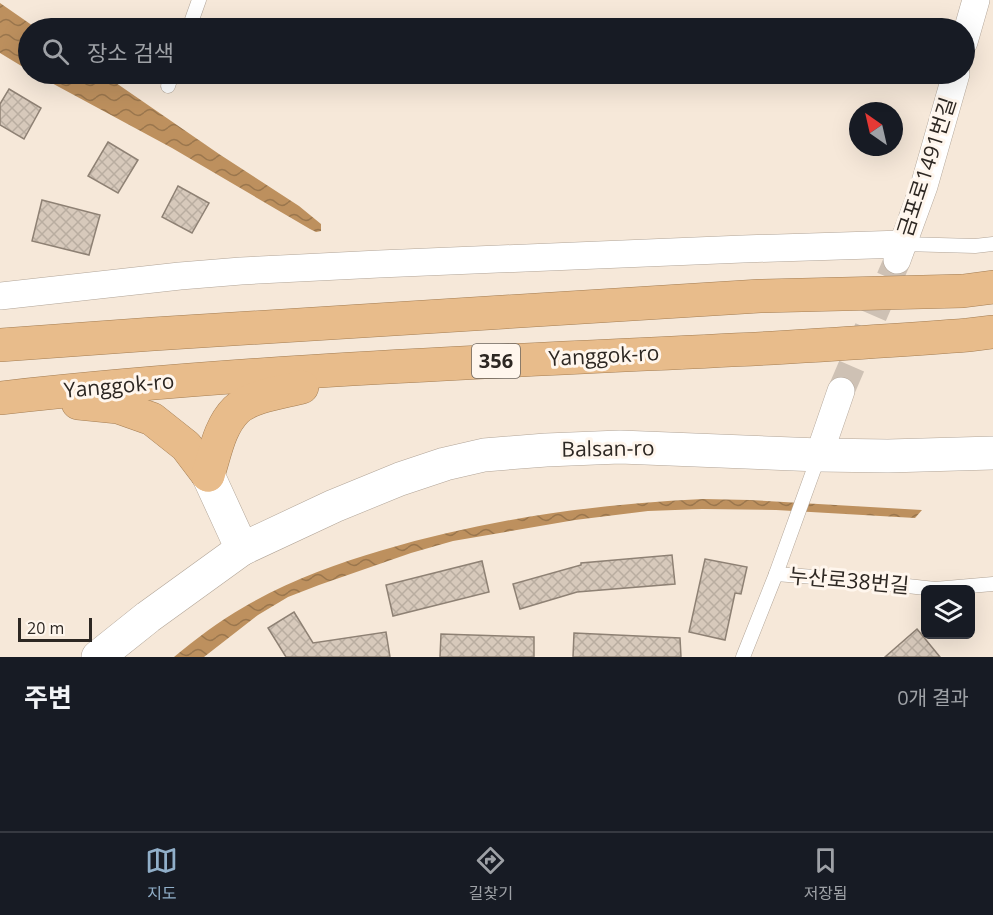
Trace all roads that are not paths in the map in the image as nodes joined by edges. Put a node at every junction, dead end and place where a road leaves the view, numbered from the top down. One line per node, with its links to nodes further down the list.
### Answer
1 (199, 0): 3 (lane)
2 (976, 0): 4 (street)
3 (193, 18)
4 (971, 18)
5 (953, 84): 7 (street, 금포로1491번길)
6 (993, 244): 7 (lane)
7 (900, 252): 9 (street)
8 (993, 287): 11 (highway, 356)
9 (0, 296)
10 (993, 332): 12 (highway, Yanggok-ro / 356)
11 (0, 345)
12 (422, 364): 14 (highway, Yanggok-ro / 356); 17 (highway)
13 (842, 391): 16 (street)
14 (5, 398): 17 (highway)
15 (993, 453): 16 (street, Balsan-ro)
16 (819, 455): 18 (street, Balsan-ro); 19 (lane)
17 (208, 475): 18 (street)
18 (242, 549): 21 (street, Balsan-ro)
19 (776, 574): 20 (lane, 누산로38번길); 22 (lane)
20 (993, 584)
21 (98, 657)
22 (743, 657)

